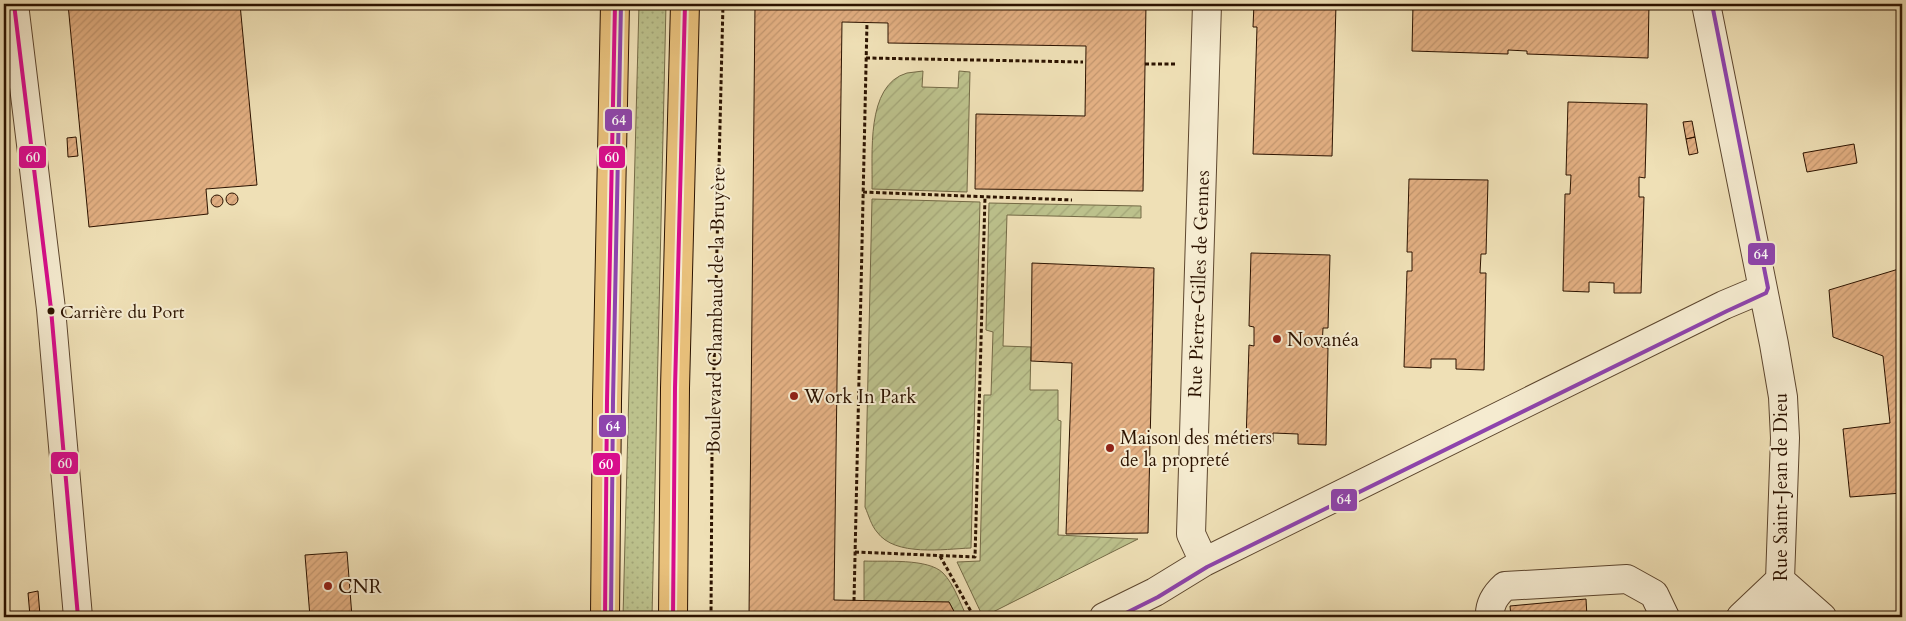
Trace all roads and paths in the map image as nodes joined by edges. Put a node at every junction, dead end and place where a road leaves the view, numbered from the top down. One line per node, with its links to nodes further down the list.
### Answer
1 (14, 4): 21 (street)
2 (615, 4): 22 (main road)
3 (684, 4): 23 (main road, Boulevard Chambaud de la Bruyère)
4 (723, 4): 24 (path, Boulevard Chambaud de la Bruyère)
5 (1207, 4): 18 (street, Rue Pierre-Gilles de Gennes)
6 (1706, 4): 15 (street, Rue Saint-Jean de Dieu)
7 (866, 22): 8 (path)
8 (866, 58): 9 (path); 12 (path)
9 (1083, 62)
10 (1145, 64): 11 (path)
11 (1179, 64)
12 (863, 192): 13 (path); 16 (path)
13 (985, 197): 14 (path); 17 (path)
14 (1072, 200)
15 (1762, 289): 18 (street); 19 (street, Rue Saint-Jean de Dieu)
16 (855, 552): 17 (path); 20 (path)
17 (939, 556): 25 (path)
18 (1204, 562): 26 (street)
19 (1780, 580): 29 (street); 30 (street, Rue Saint-Jean de Dieu); 31 (street)
20 (854, 601)
21 (78, 617)
22 (605, 617)
23 (673, 617)
24 (711, 617)
25 (974, 617)
26 (1104, 617)
27 (1490, 617): 28 (street)
28 (1665, 617)
29 (1741, 617)
30 (1781, 617)
31 (1822, 617)

